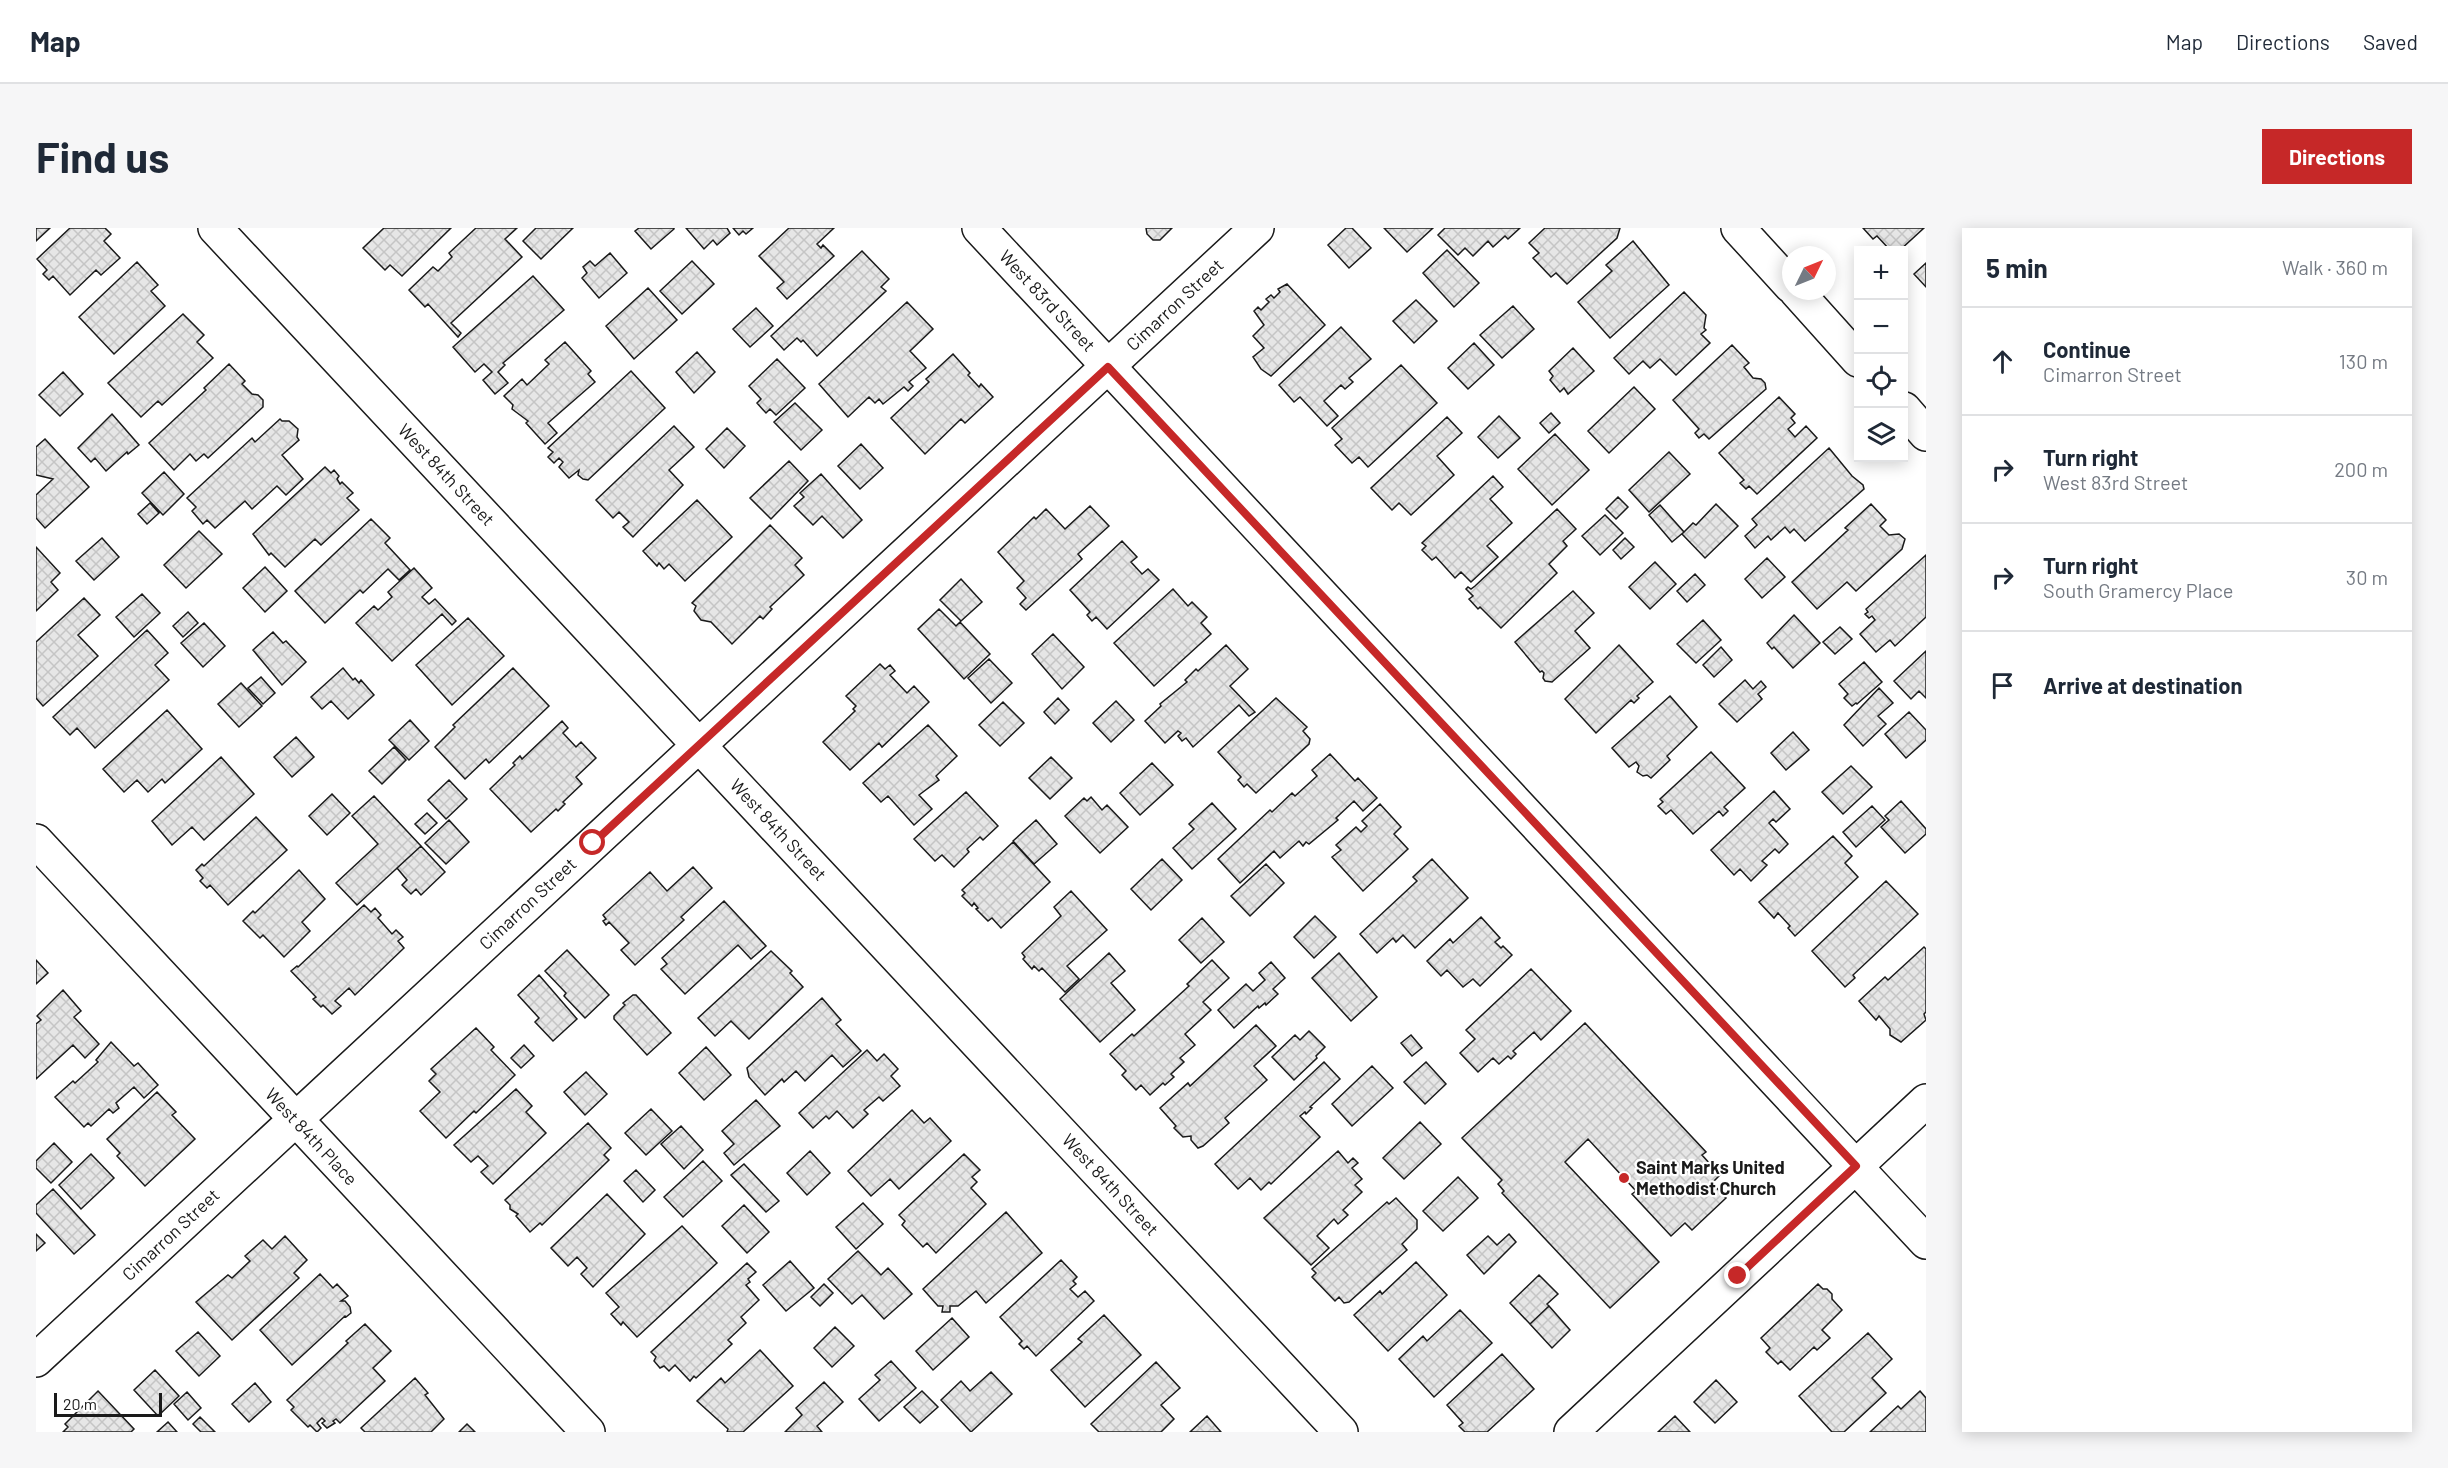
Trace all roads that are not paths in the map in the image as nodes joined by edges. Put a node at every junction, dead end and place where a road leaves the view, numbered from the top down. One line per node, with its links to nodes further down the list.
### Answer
1 (215, 228): 11 (street, West 84th Street)
2 (979, 228): 8 (street, West 83rd Street)
3 (1257, 228): 8 (street, Cimarron Street)
4 (1738, 228): 5 (street)
5 (1782, 276)
6 (1804, 300): 7 (street)
7 (1854, 356)
8 (1108, 367): 11 (street, Cimarron Street); 15 (street, West 83rd Street)
9 (1908, 414): 10 (street)
10 (1926, 434)
11 (699, 745): 14 (street, Cimarron Street); 19 (street, West 84th Street)
12 (36, 841): 14 (street, West 84th Place)
13 (1926, 1101): 15 (street)
14 (295, 1120): 17 (street, Cimarron Street); 18 (street, West 84th Place)
15 (1856, 1166): 16 (street, West 83rd Street); 20 (street)
16 (1926, 1242)
17 (36, 1360)
18 (588, 1432)
19 (1341, 1432)
20 (1570, 1432)

